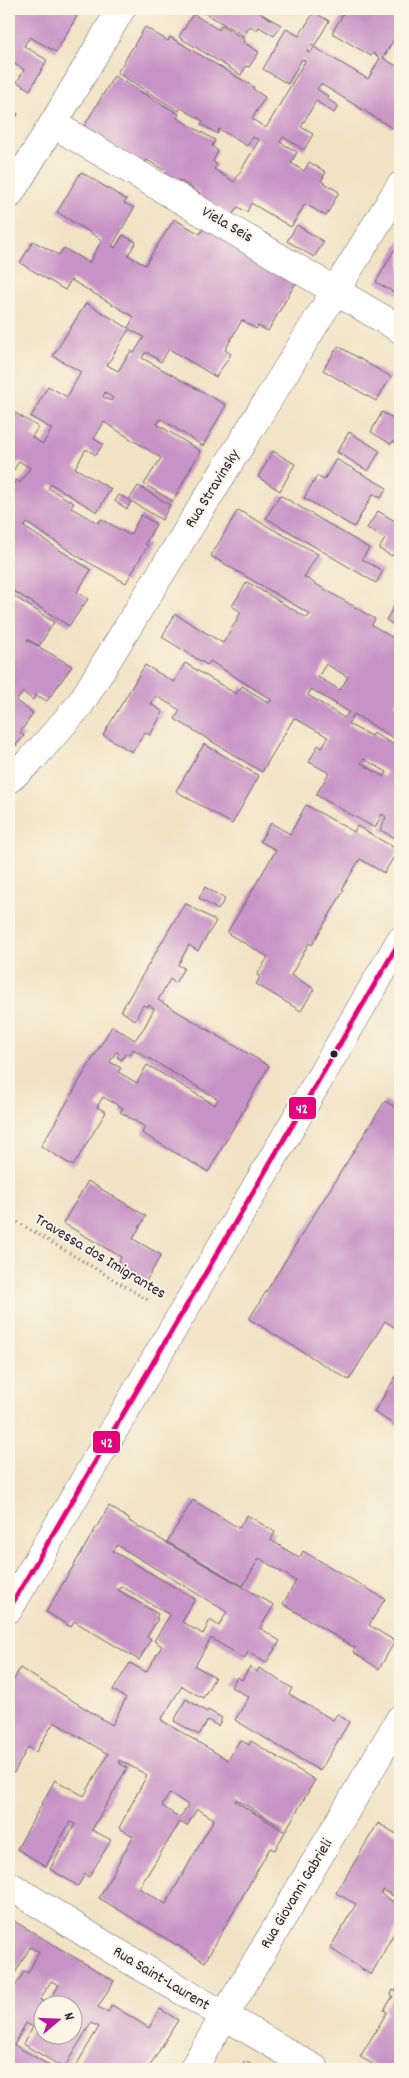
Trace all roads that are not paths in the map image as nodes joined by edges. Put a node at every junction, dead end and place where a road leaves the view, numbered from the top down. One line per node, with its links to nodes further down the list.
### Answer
1 (121, 9): 2 (street)
2 (53, 124): 4 (street); 5 (street, Viela Seis)
3 (400, 186): 5 (street, Rua Stravinsky)
4 (9, 195)
5 (336, 290): 6 (street, Viela Seis); 7 (street, Rua Stravinsky)
6 (400, 329)
7 (9, 779)
8 (400, 940): 9 (street)
9 (9, 1609)
10 (400, 1719): 12 (street, Rua Giovanni Gabrieli)
11 (9, 1885): 12 (street, Rua Saint-Laurent)
12 (224, 2017): 13 (street, Rua Giovanni Gabrieli); 14 (street, Rua Saint-Laurent)
13 (193, 2069)
14 (314, 2069)

